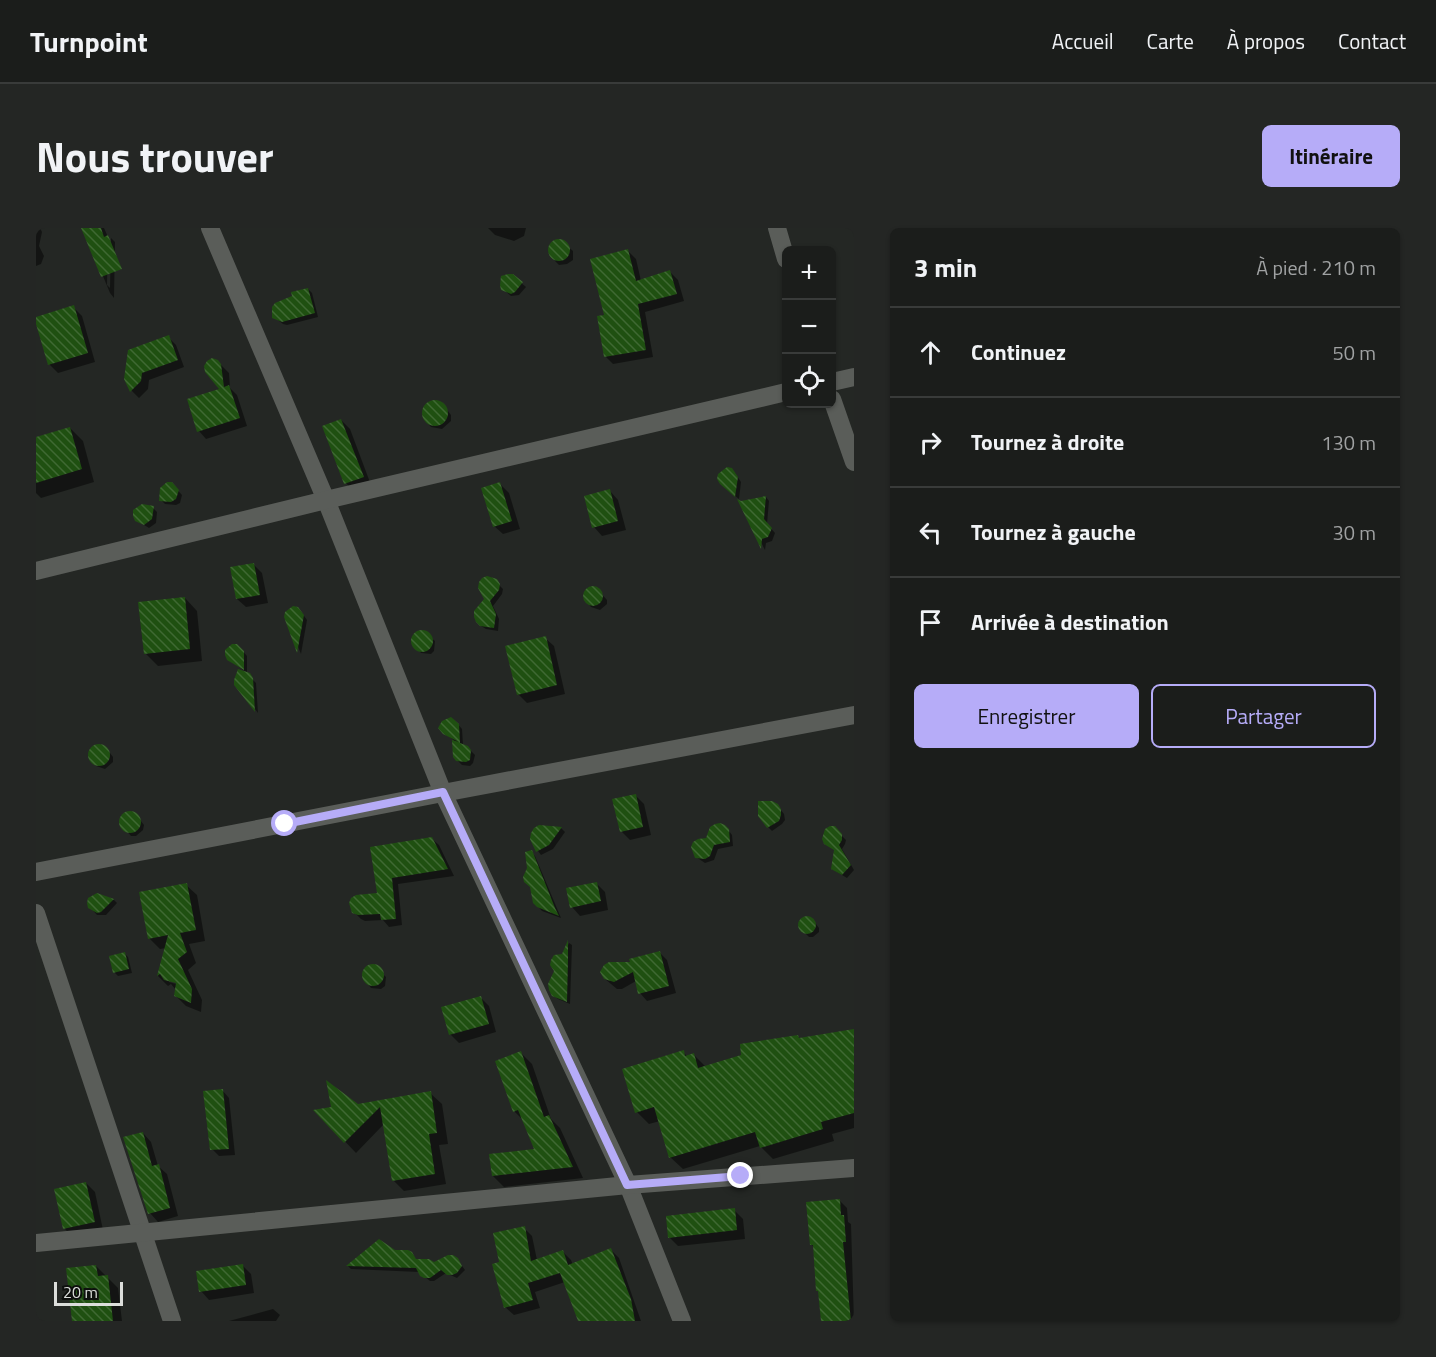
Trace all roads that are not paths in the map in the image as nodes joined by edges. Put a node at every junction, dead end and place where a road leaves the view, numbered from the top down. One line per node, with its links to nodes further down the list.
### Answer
1 (210, 228): 9 (street)
2 (777, 228): 3 (street)
3 (782, 246)
4 (854, 377): 5 (street)
5 (836, 381)
6 (782, 393): 9 (street)
7 (834, 408): 8 (street)
8 (854, 462)
9 (326, 500): 10 (street); 12 (street)
10 (36, 571)
11 (854, 716): 12 (street)
12 (443, 792): 13 (street); 16 (street)
13 (36, 872)
14 (36, 913): 17 (street)
15 (854, 1168): 16 (street)
16 (627, 1185): 17 (street); 20 (street)
17 (144, 1233): 18 (street); 19 (street)
18 (36, 1243)
19 (172, 1321)
20 (682, 1321)

